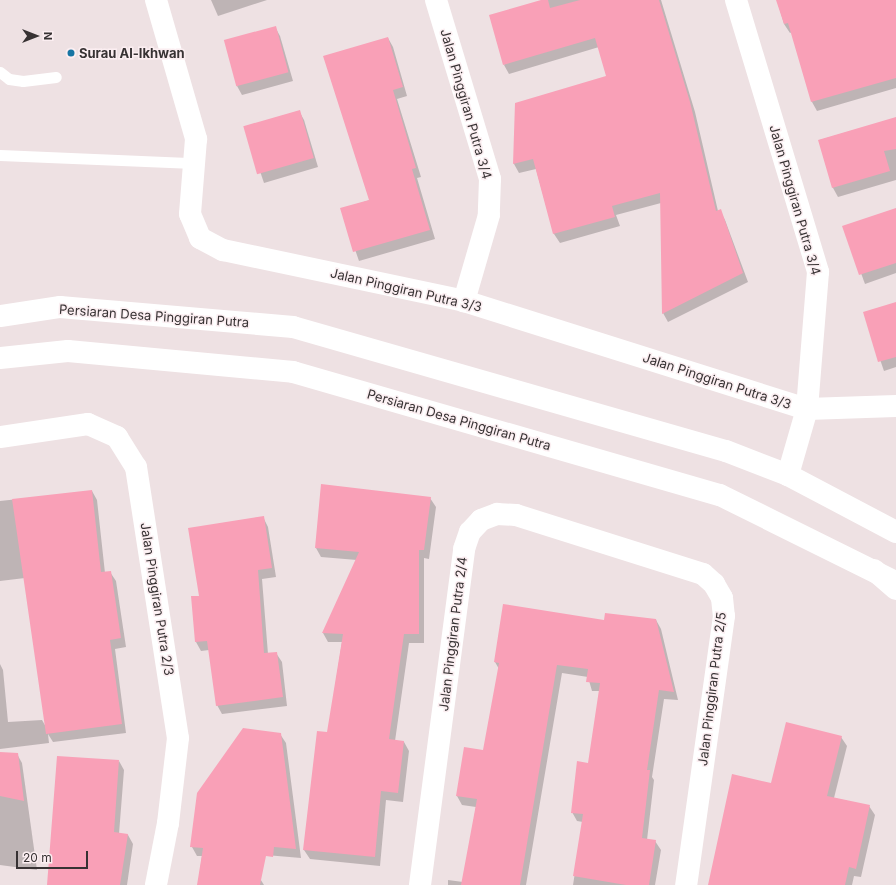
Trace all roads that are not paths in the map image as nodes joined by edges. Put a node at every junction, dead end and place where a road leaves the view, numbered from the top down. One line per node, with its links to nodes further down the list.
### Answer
1 (156, 0): 7 (street, Jalan Pinggiran Putra 3/3)
2 (436, 0): 8 (street, Jalan Pinggiran Putra 3/4)
3 (736, 0): 12 (street, Jalan Pinggiran Putra 3/4)
4 (0, 72): 5 (lane)
5 (56, 77)
6 (0, 155): 7 (lane)
7 (194, 163): 8 (street, Jalan Pinggiran Putra 3/3)
8 (464, 301): 12 (street, Jalan Pinggiran Putra 3/3)
9 (0, 316): 14 (street, Persiaran Desa Pinggiran Putra)
10 (0, 358): 17 (street, Persiaran Desa Pinggiran Putra)
11 (896, 406): 12 (street, Jalan Pinggiran Putra 3/3)
12 (807, 409): 14 (street, Jalan Pinggiran Putra 3/4)
13 (0, 437): 20 (street, Jalan Pinggiran Putra 2/3)
14 (788, 475): 15 (street, Persiaran Desa Pinggiran Putra)
15 (896, 532)
16 (610, 544): 21 (street, Jalan Pinggiran Putra 2/4); 22 (street, Jalan Pinggiran Putra 2/5)
17 (874, 570): 18 (street, Persiaran Desa Pinggiran Putra); 19 (street)
18 (896, 582)
19 (896, 589)
20 (156, 885)
21 (420, 885)
22 (686, 885)

